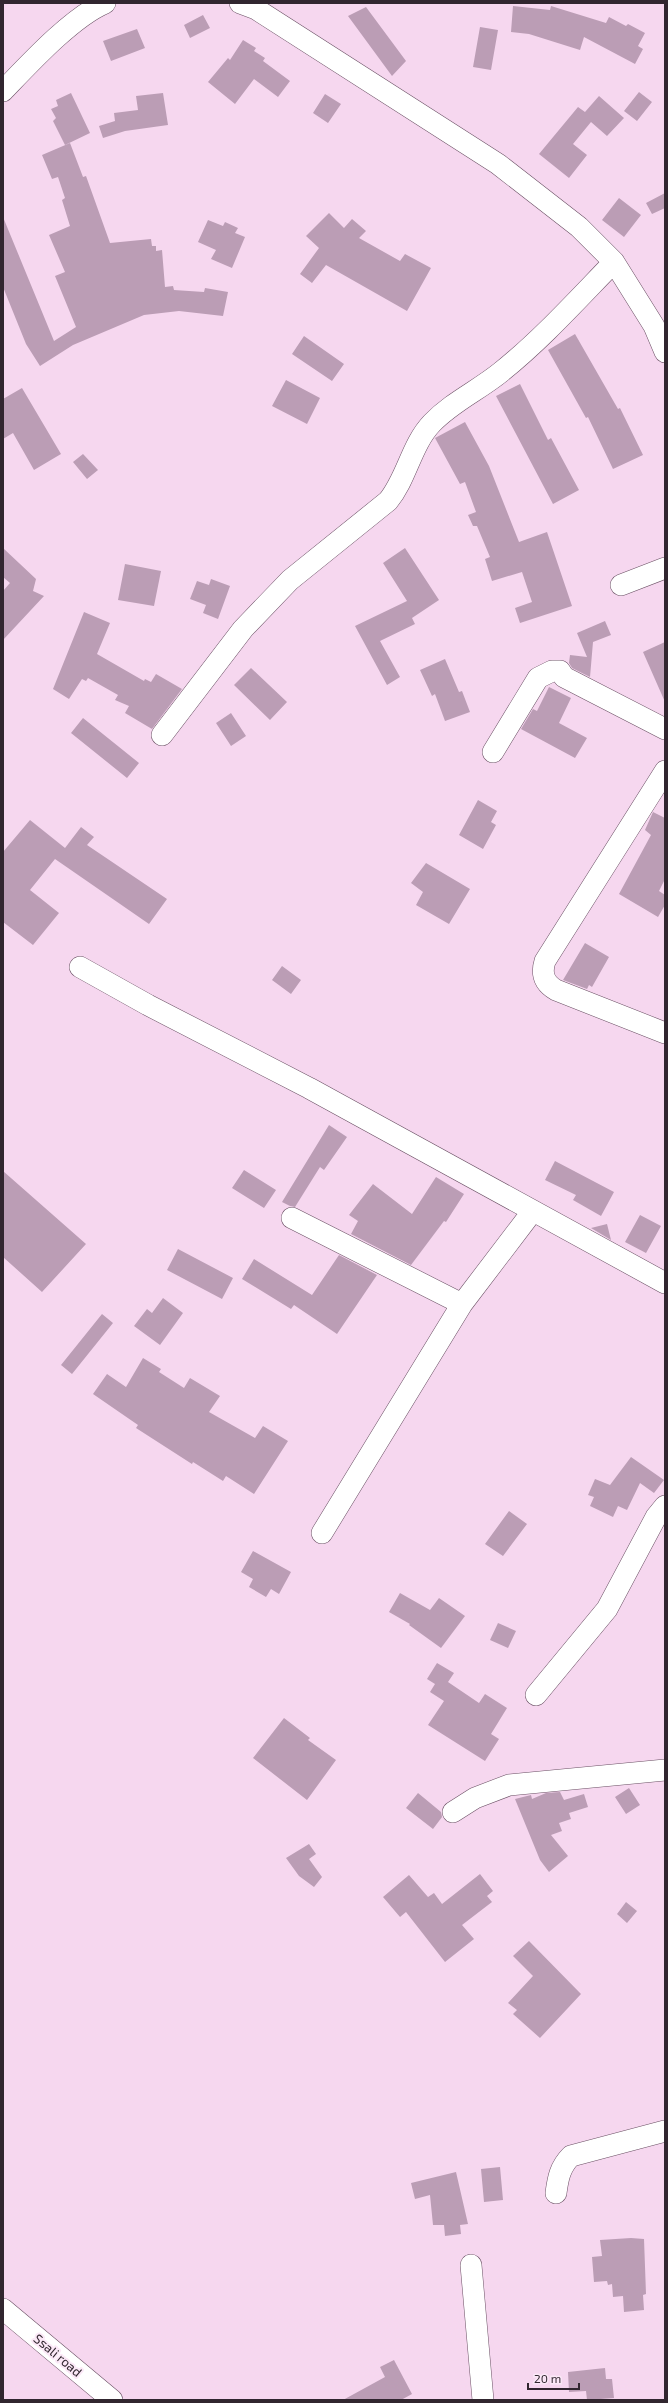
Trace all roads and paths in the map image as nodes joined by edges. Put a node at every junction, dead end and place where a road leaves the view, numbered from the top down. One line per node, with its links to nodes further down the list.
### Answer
1 (240, 3): 4 (street)
2 (97, 5): 3 (street)
3 (3, 91)
4 (614, 262): 5 (street); 9 (street)
5 (665, 352)
6 (665, 568): 7 (street)
7 (621, 585)
8 (665, 729): 10 (street)
9 (162, 735)
10 (493, 752)
11 (665, 771): 13 (street)
12 (80, 967): 14 (street)
13 (665, 1033)
14 (532, 1212): 16 (street); 17 (street)
15 (292, 1218): 17 (street)
16 (665, 1283)
17 (462, 1304): 19 (street)
18 (665, 1506): 20 (street)
19 (322, 1533)
20 (536, 1695)
21 (665, 1770): 22 (street)
22 (453, 1812)
23 (665, 2131): 24 (street)
24 (556, 2193)
25 (471, 2265): 28 (street)
26 (3, 2309): 27 (street, Ssali road)
27 (112, 2400)
28 (483, 2400)

